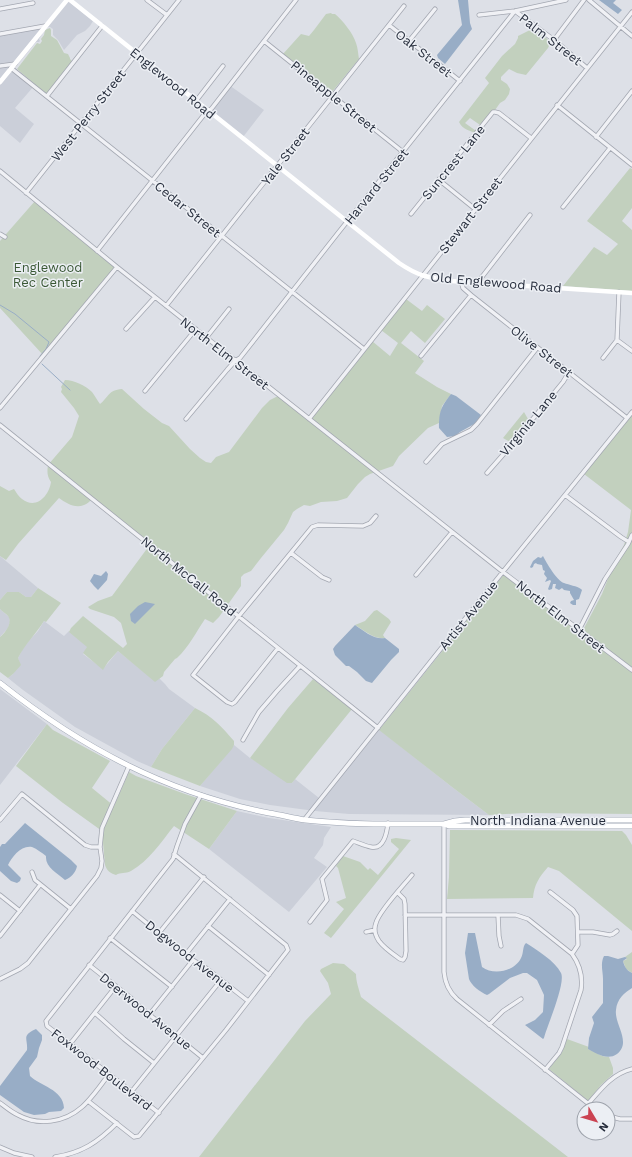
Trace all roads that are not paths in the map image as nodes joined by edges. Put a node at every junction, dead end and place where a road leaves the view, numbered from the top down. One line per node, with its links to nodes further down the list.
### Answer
1 (68, 0): 17 (street); 18 (street, Englewood Road)
2 (147, 0): 15 (street)
3 (179, 0): 15 (street, West Perry Street)
4 (296, 0): 23 (street)
5 (566, 0): 12 (street)
6 (584, 0): 22 (street)
7 (589, 0): 19 (street)
8 (33, 3): 10 (street)
9 (404, 6): 16 (street, Yale Street)
10 (0, 9)
11 (435, 9): 24 (street)
12 (515, 11): 14 (street); 22 (street, Palm Street); 31 (street, Harvard Street)
13 (632, 12): 19 (street, Stewart Street)
14 (479, 15)
15 (167, 16): 25 (street, West Perry Street)
16 (389, 25): 24 (street, Oak Street); 34 (street, Yale Street)
17 (45, 26): 20 (street); 26 (street)
18 (102, 26): 25 (street, Englewood Road); 35 (street)
19 (621, 27): 21 (street); 30 (street, Stewart Street)
20 (0, 34)
21 (632, 36)
22 (554, 40): 30 (street, Palm Street)
23 (264, 41): 34 (street, Pineapple Street); 38 (street)
24 (409, 41): 31 (street, Oak Street)
25 (136, 54): 36 (street, Englewood Road); 39 (street, West Perry Street)
26 (15, 64): 27 (street); 29 (street)
27 (0, 66)
28 (223, 66): 36 (street)
29 (11, 68): 32 (street); 35 (street, Cedar Street)
30 (587, 68): 37 (street, Stewart Street)
31 (460, 80): 43 (street, Harvard Street)
32 (0, 82)
33 (632, 91): 40 (street)
34 (333, 95): 43 (street, Pineapple Street); 44 (street, Yale Street)
35 (47, 96): 39 (street, Cedar Street)
36 (196, 101): 38 (street, Englewood Road)
37 (557, 105): 40 (street); 41 (street, Stewart Street)
38 (208, 111): 44 (street, Englewood Road); 47 (street)
39 (81, 124): 47 (street, Cedar Street); 49 (street, West Perry Street)
40 (596, 137): 42 (street)
41 (531, 138): 48 (street, Suncrest Lane); 51 (street, Stewart Street)
42 (610, 148): 45 (street); 50 (street)
43 (403, 152): 54 (street, Harvard Street)
44 (277, 166): 54 (street, Old Englewood Road); 56 (street, Yale Street)
45 (632, 166)
46 (0, 171): 49 (street, North Elm Street)
47 (152, 180): 56 (street, Cedar Street); 58 (street)
48 (439, 180): 51 (street); 52 (street, Suncrest Lane)
49 (26, 193): 58 (street, North Elm Street)
50 (563, 207)
51 (475, 209): 60 (street, Stewart Street)
52 (411, 214)
53 (530, 215): 62 (street)
54 (347, 222): 60 (street, Old Englewood Road); 63 (street, Harvard Street)
55 (0, 234): 57 (street)
56 (222, 236): 63 (street, Cedar Street); 68 (street, Yale Street)
57 (5, 237)
58 (97, 251): 59 (street, North Elm Street)
59 (117, 267): 67 (street, North Elm Street); 82 (street)
60 (422, 276): 61 (street, Old Englewood Road); 75 (street, Stewart Street)
61 (461, 281): 62 (street, Old Englewood Road); 66 (street, Olive Street)
62 (478, 282): 64 (street, Old Englewood Road)
63 (292, 292): 75 (street, Cedar Street); 79 (street, Harvard Street)
64 (619, 292): 65 (street, Old Englewood Road); 73 (street)
65 (632, 292)
66 (471, 295): 74 (street, Olive Street); 77 (street)
67 (155, 297): 68 (street, North Elm Street); 70 (street)
68 (166, 306): 71 (street, North Elm Street)
69 (229, 309): 72 (street)
70 (126, 329)
71 (196, 329): 72 (street, North Elm Street); 81 (street)
72 (206, 338): 79 (street, North Elm Street)
73 (617, 340): 76 (street); 78 (street)
74 (537, 348): 80 (street, Olive Street); 88 (street)
75 (364, 349): 86 (street, Stewart Street)
76 (632, 351)
77 (421, 356)
78 (603, 358)
79 (236, 361): 85 (street, Harvard Street); 86 (street, North Elm Street)
80 (569, 372): 84 (street, Olive Street); 89 (street, Virginia Lane)
81 (145, 391)
82 (0, 408)
83 (632, 412): 84 (street, Artist Avenue)
84 (627, 418): 90 (street, Artist Avenue)
85 (186, 419)
86 (309, 419): 92 (street, North Elm Street)
87 (0, 425): 99 (street, North McCall Road)
88 (426, 462)
89 (486, 473)
90 (565, 495): 94 (street); 96 (street, Artist Avenue)
91 (376, 516): 95 (street)
92 (452, 532): 96 (street, North Elm Street); 97 (street)
93 (632, 535): 94 (street)
94 (629, 542): 100 (street)
95 (291, 553): 98 (street); 99 (street)
96 (503, 572): 100 (street, North Elm Street); 105 (street, Artist Avenue)
97 (416, 575)
98 (329, 580)
99 (239, 616): 101 (street, North McCall Road); 101 (street)
100 (579, 630): 103 (street, North Elm Street)
101 (278, 648): 102 (street, North McCall Road)
102 (300, 666): 105 (street, North McCall Road); 106 (street)
103 (632, 670)
104 (0, 683): 107 (main road, North Indiana Avenue)
105 (378, 728): 110 (street, Artist Avenue)
106 (243, 740)
107 (128, 766): 108 (main road, North Indiana Avenue); 115 (street)
108 (201, 795): 110 (main road, North Indiana Avenue); 116 (street, Foxwood Boulevard)
109 (0, 820): 115 (street)
110 (304, 820): 112 (main road, North Indiana Avenue)
111 (632, 820): 113 (main road, North Indiana Avenue)
112 (388, 824): 113 (main road, North Indiana Avenue); 131 (street)
113 (444, 824): 114 (main road, North Indiana Avenue); 129 (street)
114 (632, 826)
115 (100, 847): 125 (street)
116 (174, 854): 119 (street, Foxwood Boulevard); 127 (street, Foxwood Boulevard)
117 (32, 872): 120 (street)
118 (412, 875): 122 (street)
119 (204, 877): 124 (street, Foxwood Boulevard); 137 (street)
120 (40, 885): 125 (street); 126 (street)
121 (550, 892): 136 (street)
122 (398, 893): 128 (street); 133 (street)
123 (0, 895): 126 (street)
124 (230, 899): 132 (street); 145 (street, Foxwood Boulevard)
125 (71, 909): 146 (street)
126 (20, 911): 138 (street)
127 (132, 911): 137 (street, Dogwood Avenue); 139 (street, Foxwood Boulevard)
128 (405, 915): 129 (street); 133 (street)
129 (443, 915): 130 (street); 154 (street)
130 (498, 915): 140 (street); 142 (street)
131 (310, 922)
132 (208, 926): 141 (street); 145 (street)
133 (375, 930): 135 (street)
134 (617, 931): 136 (street)
135 (366, 932)
136 (578, 932): 142 (street)
137 (159, 933): 141 (street, Dogwood Avenue)
138 (0, 936)
139 (110, 938): 144 (street, Foxwood Boulevard); 149 (street)
140 (501, 946)
141 (186, 954): 143 (street, Dogwood Avenue)
142 (572, 954): 160 (street)
143 (193, 960): 147 (street, Dogwood Avenue); 149 (street)
144 (89, 965): 148 (street, Deerwood Avenue); 156 (street, Foxwood Boulevard)
145 (269, 975): 151 (street, Foxwood Boulevard)
146 (0, 979)
147 (221, 980): 151 (street, Dogwood Avenue); 155 (street)
148 (116, 986): 152 (street); 153 (street, Deerwood Avenue)
149 (172, 987): 153 (street)
150 (521, 999): 154 (street)
151 (248, 1001): 157 (street, Foxwood Boulevard)
152 (95, 1013): 156 (street); 158 (street)
153 (149, 1015): 155 (street, Deerwood Avenue)
154 (489, 1025): 160 (street)
155 (176, 1036): 157 (street, Deerwood Avenue); 158 (street)
156 (70, 1044): 161 (street, Foxwood Boulevard)
157 (203, 1058): 167 (street, Foxwood Boulevard)
158 (154, 1063): 162 (street)
159 (632, 1069): 165 (street)
160 (545, 1070): 164 (street)
161 (110, 1074): 162 (street, Foxwood Boulevard); 163 (street)
162 (132, 1091): 167 (street, Foxwood Boulevard)
163 (88, 1101): 166 (street); 170 (street)
164 (584, 1101)
165 (591, 1101)
166 (0, 1102)
167 (158, 1113): 170 (street)
168 (616, 1118): 169 (street)
169 (632, 1119)
170 (117, 1123): 173 (street)
171 (0, 1147): 172 (street)
172 (32, 1157)
173 (55, 1157)

